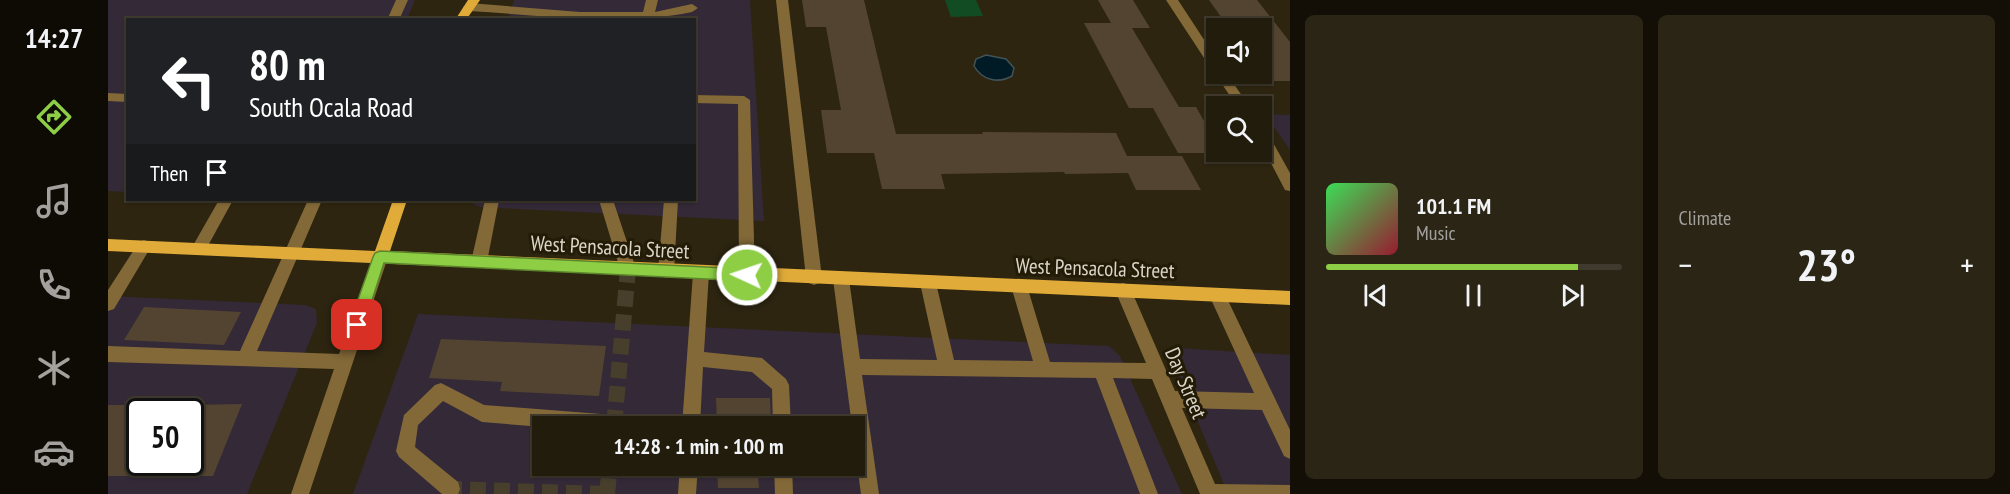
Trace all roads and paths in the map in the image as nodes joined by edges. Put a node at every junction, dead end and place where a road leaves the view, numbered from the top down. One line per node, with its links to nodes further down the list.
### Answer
1 (402, 0): 10 (street)
2 (458, 0): 11 (main road)
3 (652, 0): 9 (street)
4 (782, 0): 35 (street)
5 (1172, 0): 13 (street)
6 (472, 3): 7 (street); 12 (main road)
7 (542, 5): 9 (street)
8 (691, 9): 9 (street)
9 (648, 16)
10 (394, 18)
11 (460, 18)
12 (461, 18)
13 (1206, 52)
14 (108, 97): 15 (street)
15 (126, 98)
16 (696, 99): 34 (street)
17 (1272, 150): 18 (street)
18 (1290, 186)
19 (225, 201): 27 (street)
20 (315, 201): 28 (street)
21 (400, 201): 29 (main road)
22 (492, 201): 30 (street)
23 (606, 201): 31 (street)
24 (671, 201): 32 (street)
25 (108, 245): 26 (main road, West Pensacola Street)
26 (144, 246): 27 (main road, West Pensacola Street); 42 (street)
27 (199, 249): 28 (main road, West Pensacola Street)
28 (291, 253): 29 (main road, West Pensacola Street); 44 (street)
29 (380, 257): 30 (main road, West Pensacola Street); 46 (street)
30 (479, 262): 31 (main road, West Pensacola Street)
31 (627, 269): 32 (main road, West Pensacola Street)
32 (666, 271): 33 (main road, West Pensacola Street)
33 (701, 273): 34 (main road, West Pensacola Street); 45 (street)
34 (747, 275): 35 (main road, West Pensacola Street)
35 (814, 278): 36 (main road, West Pensacola Street)
36 (841, 279): 37 (main road, West Pensacola Street); 47 (street)
37 (928, 283): 38 (main road, West Pensacola Street); 48 (street)
38 (1019, 286): 39 (main road, West Pensacola Street); 49 (street)
39 (1122, 290): 40 (main road, West Pensacola Street); 51 (street, Day Street)
40 (1217, 295): 41 (main road, West Pensacola Street); 53 (street)
41 (1290, 298)
42 (108, 304)
43 (108, 354): 44 (street)
44 (245, 359): 46 (street)
45 (695, 359): 54 (street); 55 (street)
46 (345, 362): 62 (street)
47 (853, 367): 48 (street); 65 (street)
48 (947, 368): 49 (street)
49 (1044, 369): 50 (street)
50 (1101, 370): 51 (street); 66 (street)
51 (1156, 371): 52 (street, Day Street)
52 (1168, 399): 53 (street); 61 (street, Day Street)
53 (1267, 402): 57 (street)
54 (692, 416)
55 (782, 416)
56 (532, 417): 60 (street)
57 (1290, 450)
58 (688, 476): 63 (street)
59 (783, 476): 64 (street)
60 (451, 489)
61 (1210, 493): 67 (street)
62 (300, 494)
63 (687, 494)
64 (784, 494)
65 (870, 494)
66 (1149, 494)
67 (1290, 494)

